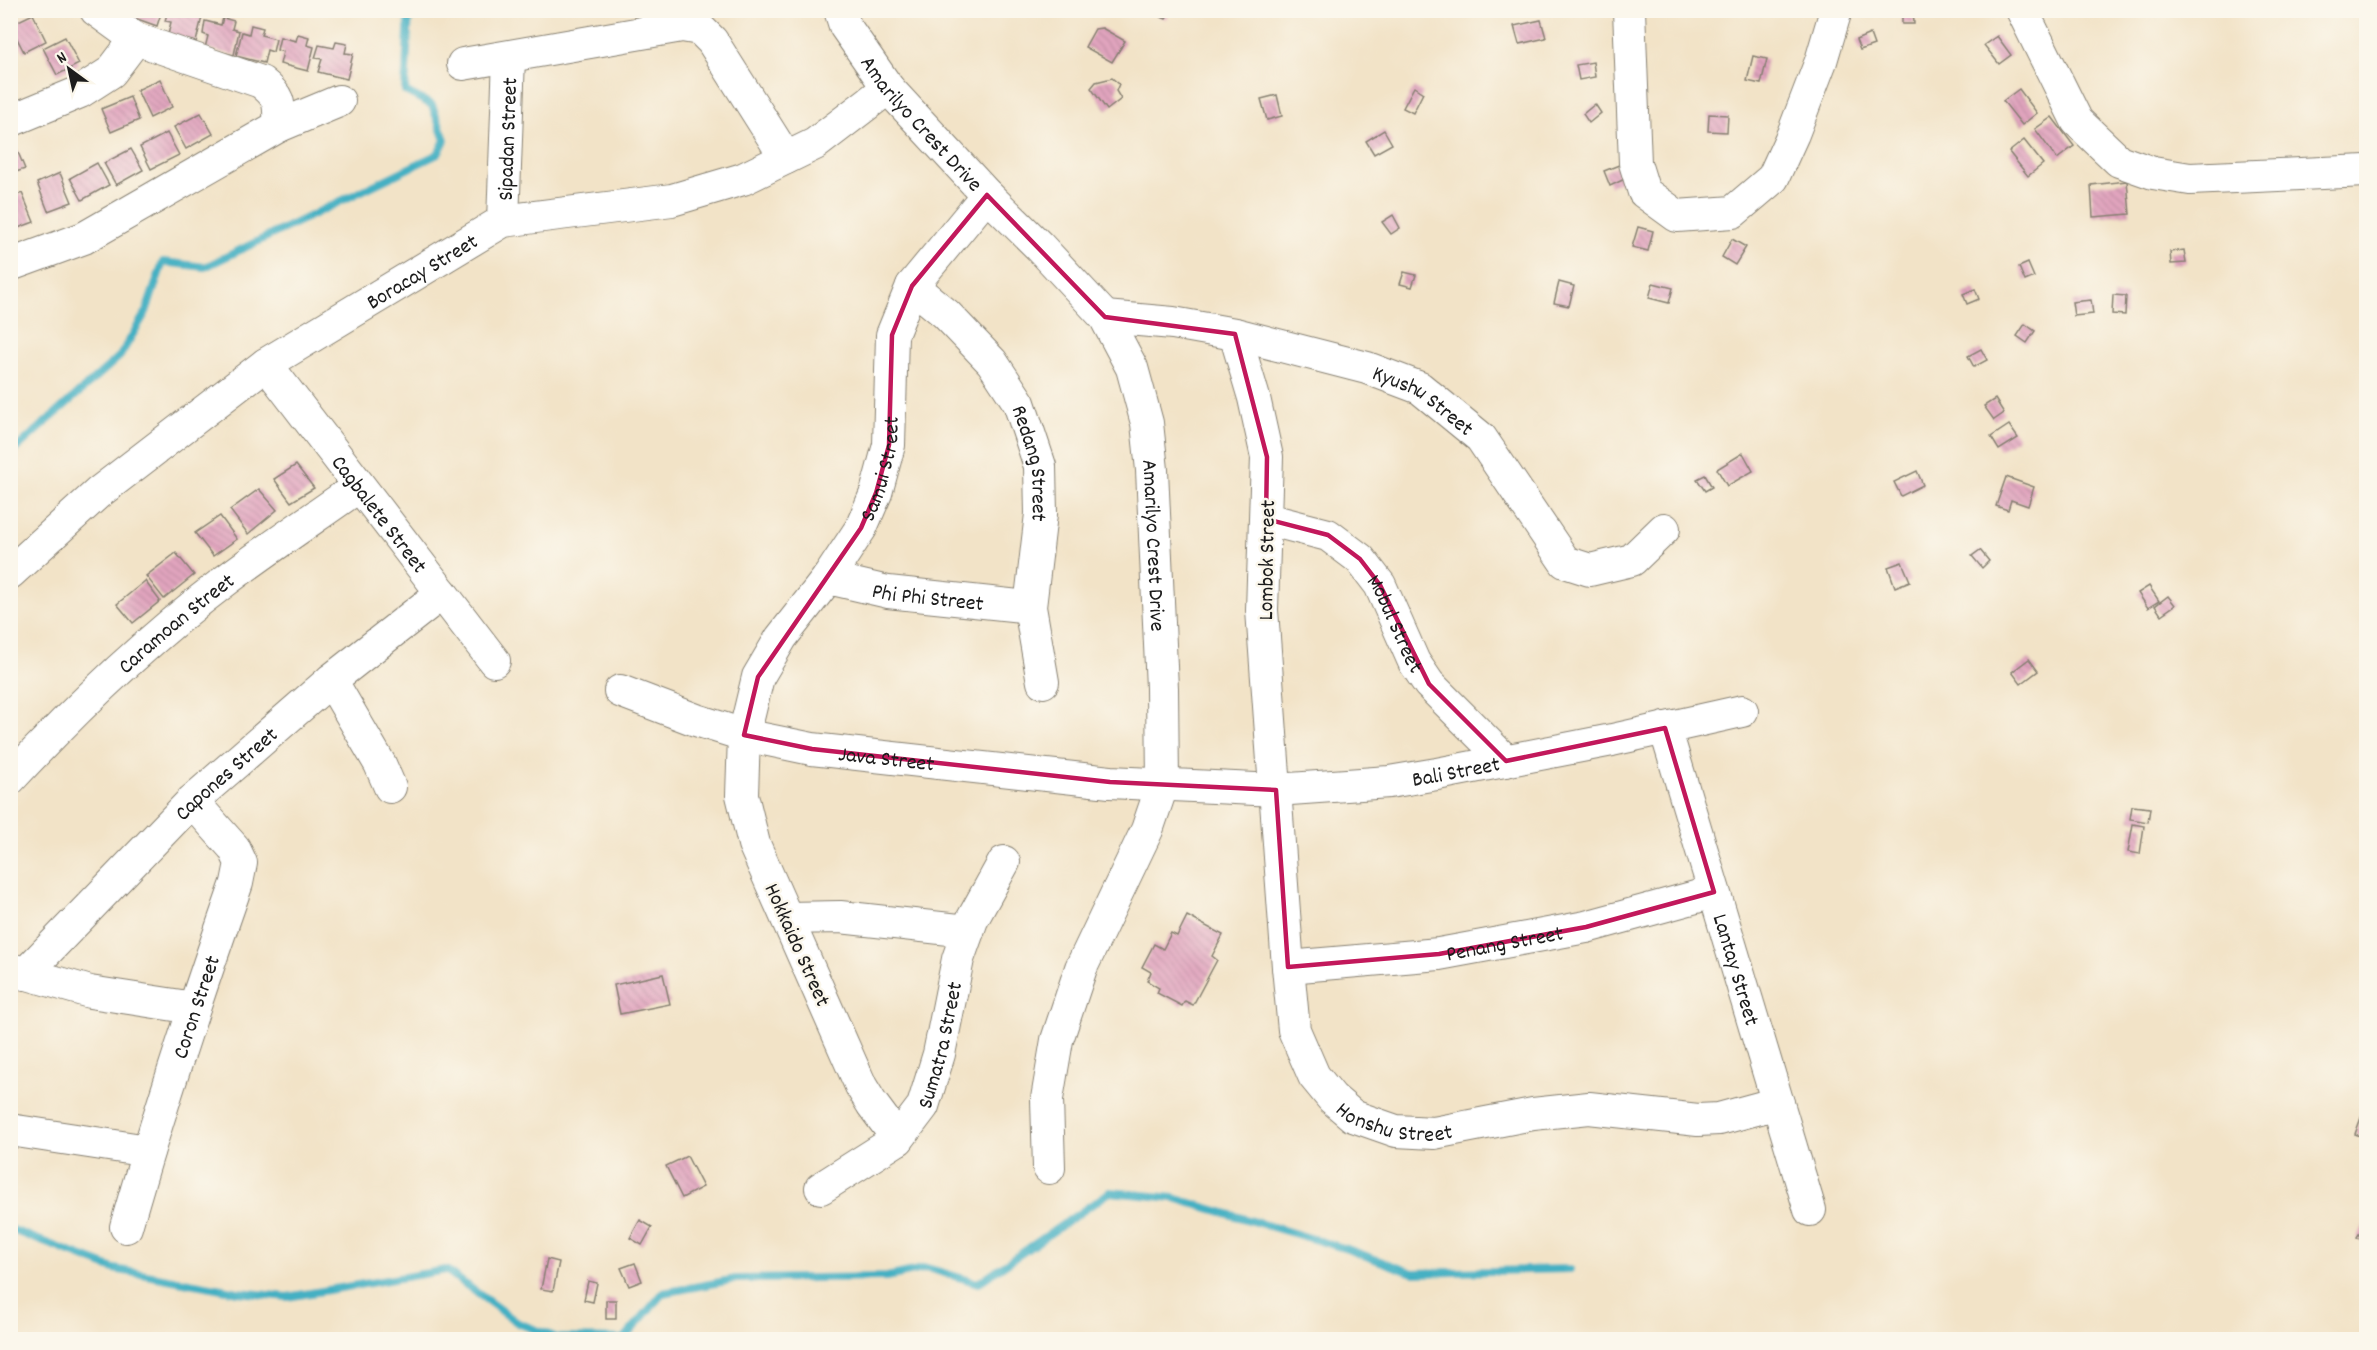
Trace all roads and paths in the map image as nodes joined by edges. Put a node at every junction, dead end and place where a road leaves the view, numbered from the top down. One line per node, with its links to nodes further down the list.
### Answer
1 (96, 10): 6 (street)
2 (840, 10): 9 (street, Amarilyo Crest Drive)
3 (1629, 10): 4 (street)
4 (1836, 10)
5 (2022, 10): 14 (street)
6 (136, 39): 11 (street); 12 (street)
7 (509, 57): 8 (street, Sipadan Street); 13 (street, Sipadan Street); 16 (street, Sipadan Street)
8 (463, 64)
9 (888, 88): 13 (street, Boracay Street); 15 (street, Amarilyo Crest Drive)
10 (339, 101): 12 (street)
11 (10, 121)
12 (279, 126): 17 (street)
13 (786, 158): 16 (street, Boracay Street)
14 (2367, 171)
15 (987, 195): 18 (street, Samui Street); 19 (street, Amarilyo Crest Drive)
16 (503, 220): 21 (street, Boracay Street)
17 (10, 265)
18 (912, 286): 26 (street, Samui Street); 28 (street, Redang Street)
19 (1105, 318): 20 (street, Kyushu Street); 38 (street, Amarilyo Crest Drive)
20 (1235, 334): 23 (street, Lombok Street); 24 (street, Kyushu Street)
21 (266, 364): 22 (street, Cagbalete Street); 25 (street, Boracay Street)
22 (359, 486): 27 (street, Cagbalete Street); 37 (street, Caramoan Street)
23 (1266, 519): 36 (street, Mobul Street); 40 (street, Lombok Street)
24 (1664, 530)
25 (10, 573)
26 (828, 578): 28 (street, Phi Phi Street); 35 (street, Samui Street)
27 (442, 593): 29 (street, Cagbalete Street); 30 (street, Capones Street)
28 (1030, 607): 31 (street, Redang Street)
29 (494, 661)
30 (331, 680): 39 (street); 41 (street, Capones Street)
31 (1043, 682)
32 (620, 691): 35 (street, Java Street)
33 (1742, 711): 34 (street, Bali Street)
34 (1665, 728): 36 (street, Bali Street); 43 (street, Lantay Street)
35 (744, 735): 38 (street, Java Street); 44 (street, Hokkaido Street)
36 (1506, 761): 40 (street, Bali Street)
37 (10, 779)
38 (1162, 783): 40 (street, Bali Street); 53 (street, Amarilyo Crest Drive)
39 (390, 787)
40 (1276, 790): 46 (street, Honshu Street)
41 (192, 801): 47 (street, Capones Street); 48 (street, Coron Street)
42 (1004, 862): 45 (street, Sumatra Street)
43 (1714, 892): 46 (street, Penang Street); 49 (street, Lantay Street)
44 (787, 918): 45 (street); 51 (street, Hokkaido Street)
45 (968, 931): 51 (street, Sumatra Street)
46 (1288, 967): 49 (street, Honshu Street)
47 (18, 972): 48 (street)
48 (194, 1008): 52 (street, Coron Street)
49 (1778, 1103): 55 (street, Lantay Street)
50 (10, 1130): 52 (street)
51 (898, 1139): 54 (street, Sumatra Street)
52 (148, 1151): 56 (street, Coron Street)
53 (1049, 1168)
54 (821, 1188)
55 (1810, 1209)
56 (126, 1227)

